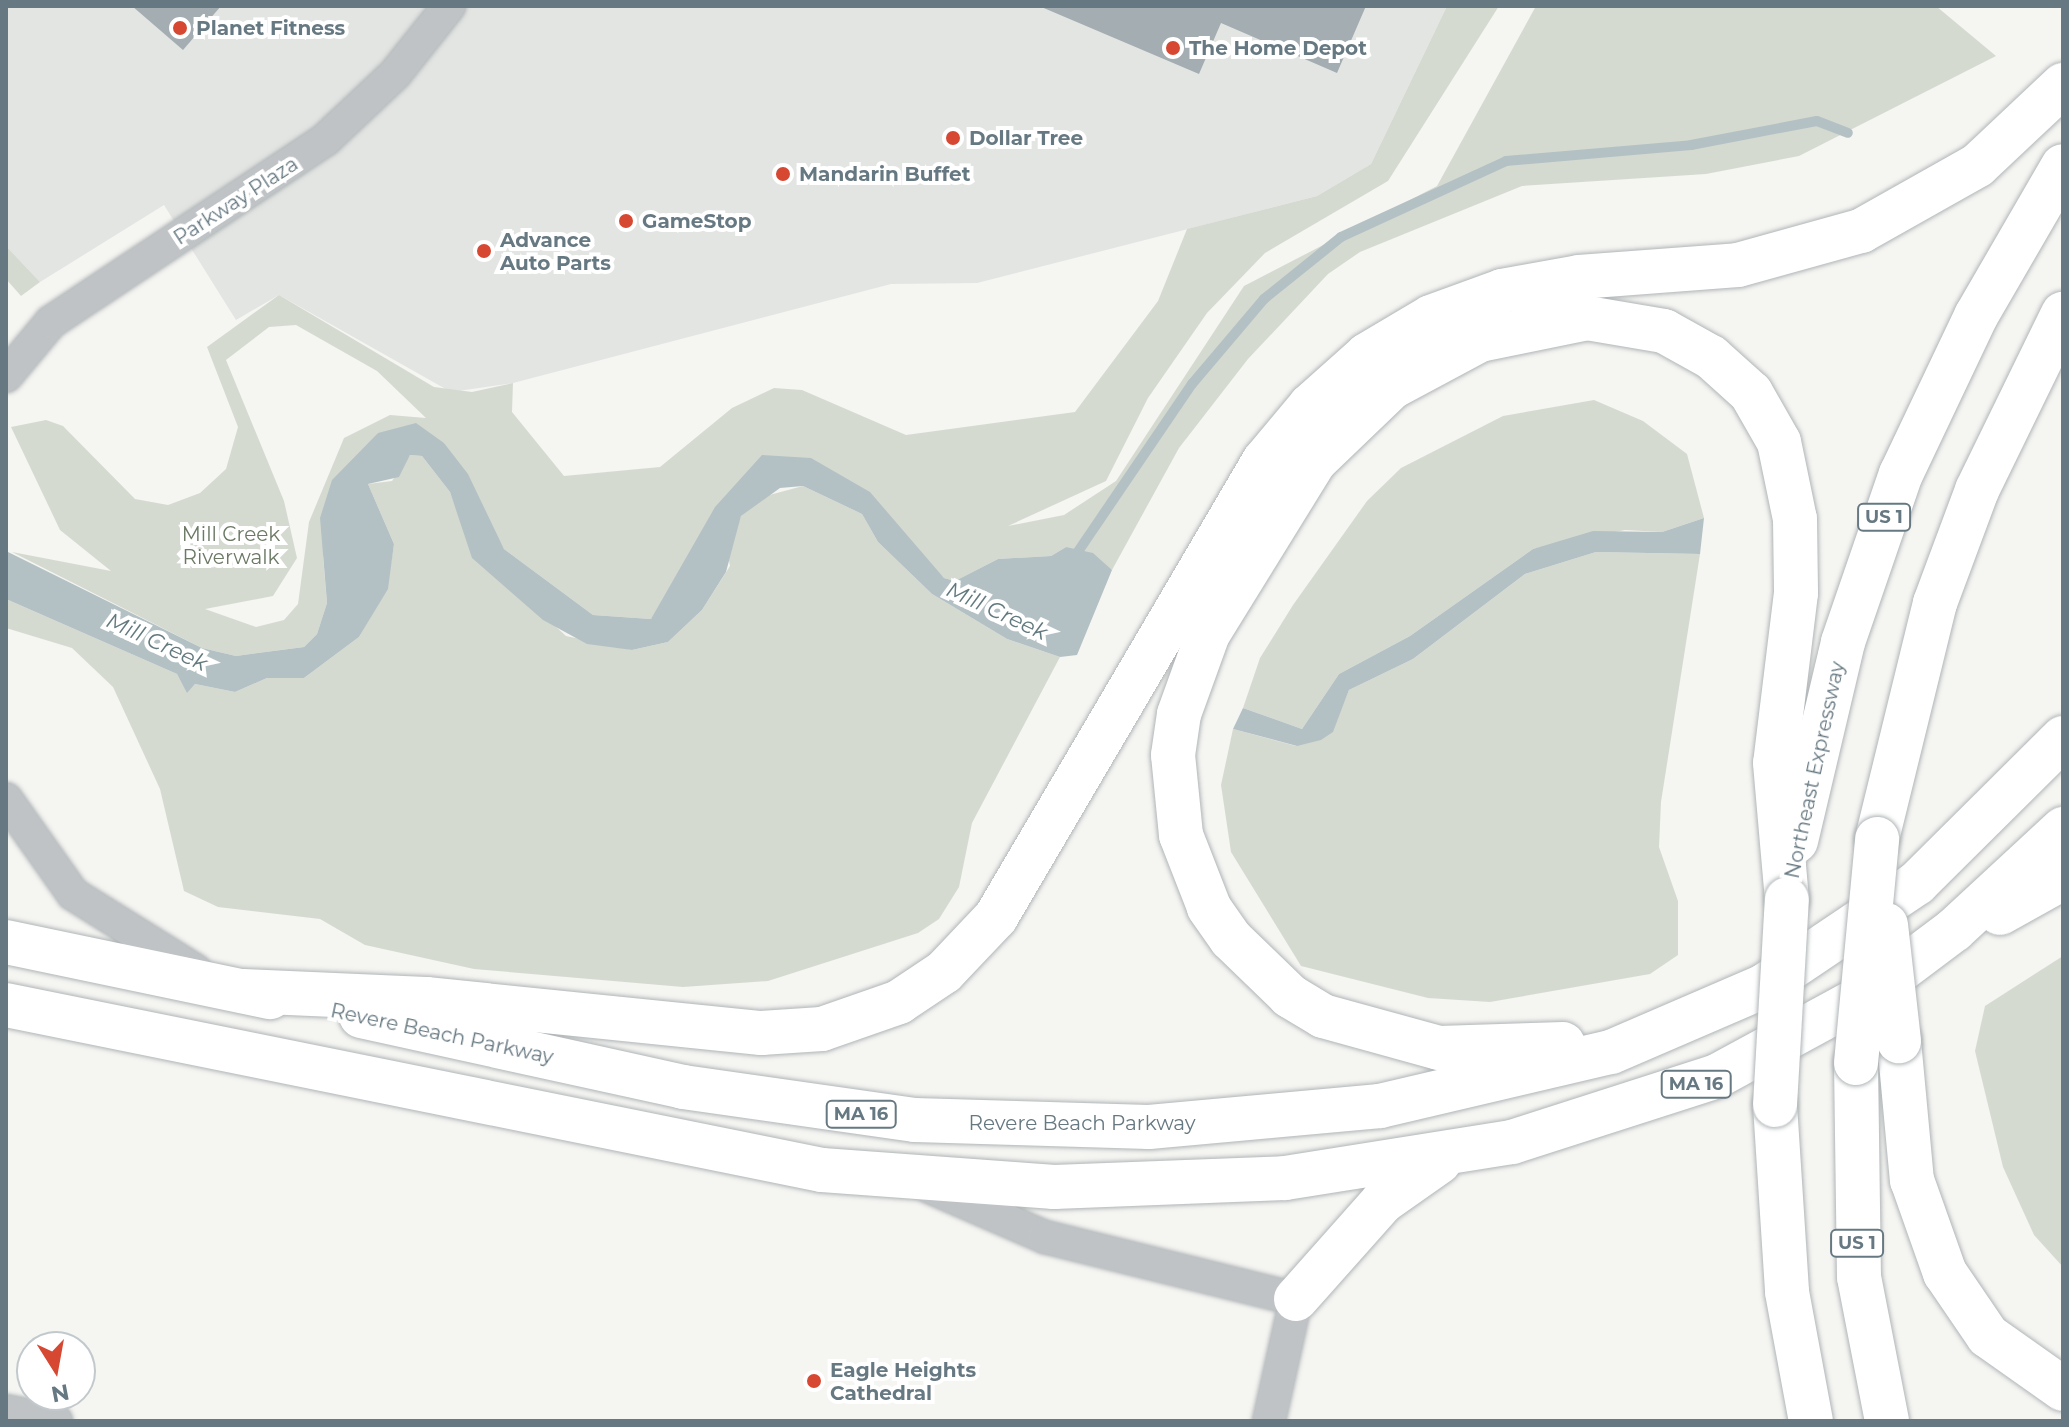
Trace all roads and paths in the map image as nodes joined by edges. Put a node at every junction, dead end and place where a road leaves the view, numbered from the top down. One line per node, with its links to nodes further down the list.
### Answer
1 (449, 6): 5 (street, Parkway Plaza)
2 (2063, 85): 14 (highway)
3 (2063, 166): 11 (highway, Northeast Expressway / US 1)
4 (2063, 314): 9 (highway, US 1)
5 (6, 376)
6 (2063, 738): 16 (highway, Revere Beach Parkway / MA 16)
7 (6, 799): 14 (street)
8 (2063, 829): 13 (highway, MA 16)
9 (1877, 839): 20 (highway, bridge); 25 (highway, US 1, bridge)
10 (2063, 878): 13 (highway)
11 (1787, 899): 16 (highway); 24 (highway, Northeast Expressway / US 1, bridge)
12 (6, 942): 14 (highway, Revere Beach Parkway / MA 16)
13 (1914, 961): 17 (highway, MA 16)
14 (243, 991): 16 (highway, Revere Beach Parkway / MA 16)
15 (6, 1005): 18 (highway, MA 16)
16 (1717, 1009)
17 (1455, 1154): 18 (highway, MA 16); 19 (highway)
18 (913, 1180): 19 (street)
19 (1296, 1299): 23 (street)
20 (2063, 1389)
21 (6, 1411): 22 (street)
22 (56, 1421)
23 (1269, 1421)
24 (1811, 1421)
25 (1887, 1421)

